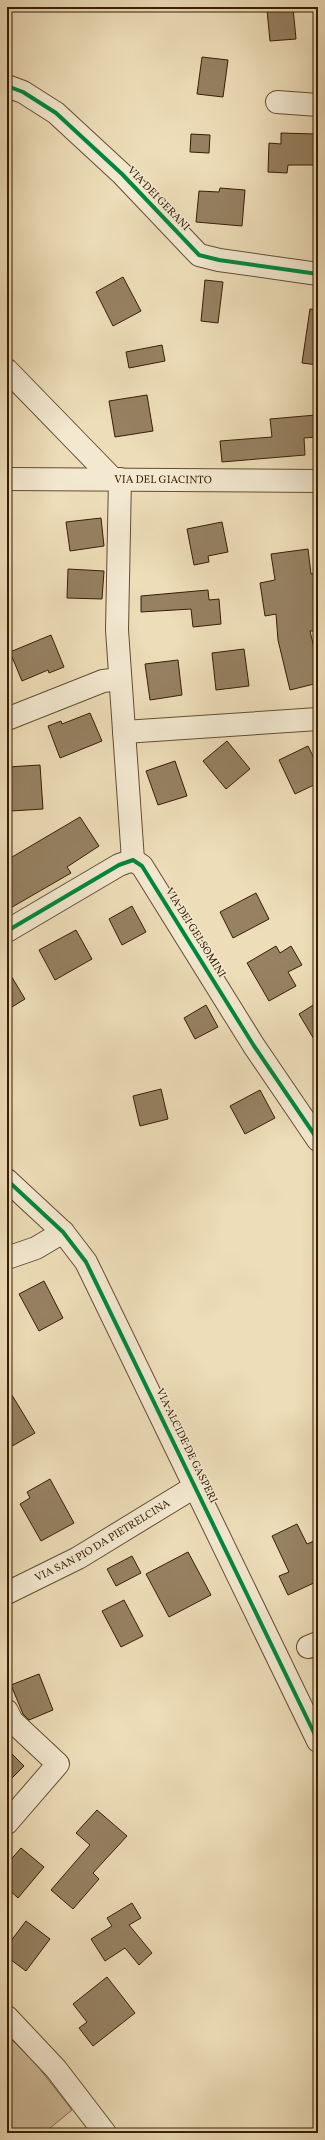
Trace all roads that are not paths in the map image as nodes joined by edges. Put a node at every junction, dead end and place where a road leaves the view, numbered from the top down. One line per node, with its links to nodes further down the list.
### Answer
1 (7, 86): 4 (street, VIA DEI GERANI)
2 (277, 102): 3 (street)
3 (318, 105)
4 (318, 274)
5 (7, 370): 7 (street)
6 (7, 479): 7 (street, VIA DEL GIACINTO)
7 (117, 479): 8 (street, VIA DEL GIACINTO); 9 (street)
8 (318, 482)
9 (120, 679): 10 (street); 12 (street)
10 (7, 719)
11 (318, 719): 12 (street)
12 (124, 732): 13 (street)
13 (133, 860): 14 (street); 15 (street, VIA DEI GELSOMINI)
14 (7, 931)
15 (318, 1140)
16 (7, 1180): 17 (street, VIA ALCIDE DE GASPERI)
17 (62, 1232): 18 (street); 19 (street, VIA ALCIDE DE GASPERI)
18 (7, 1258)
19 (196, 1486): 20 (street, VIA SAN PIO DA PIETRELCINA); 22 (street, VIA ALCIDE DE GASPERI)
20 (7, 1593)
21 (7, 1711): 23 (street)
22 (318, 1741)
23 (7, 1823)
24 (7, 2017): 25 (street)
25 (105, 2133)

